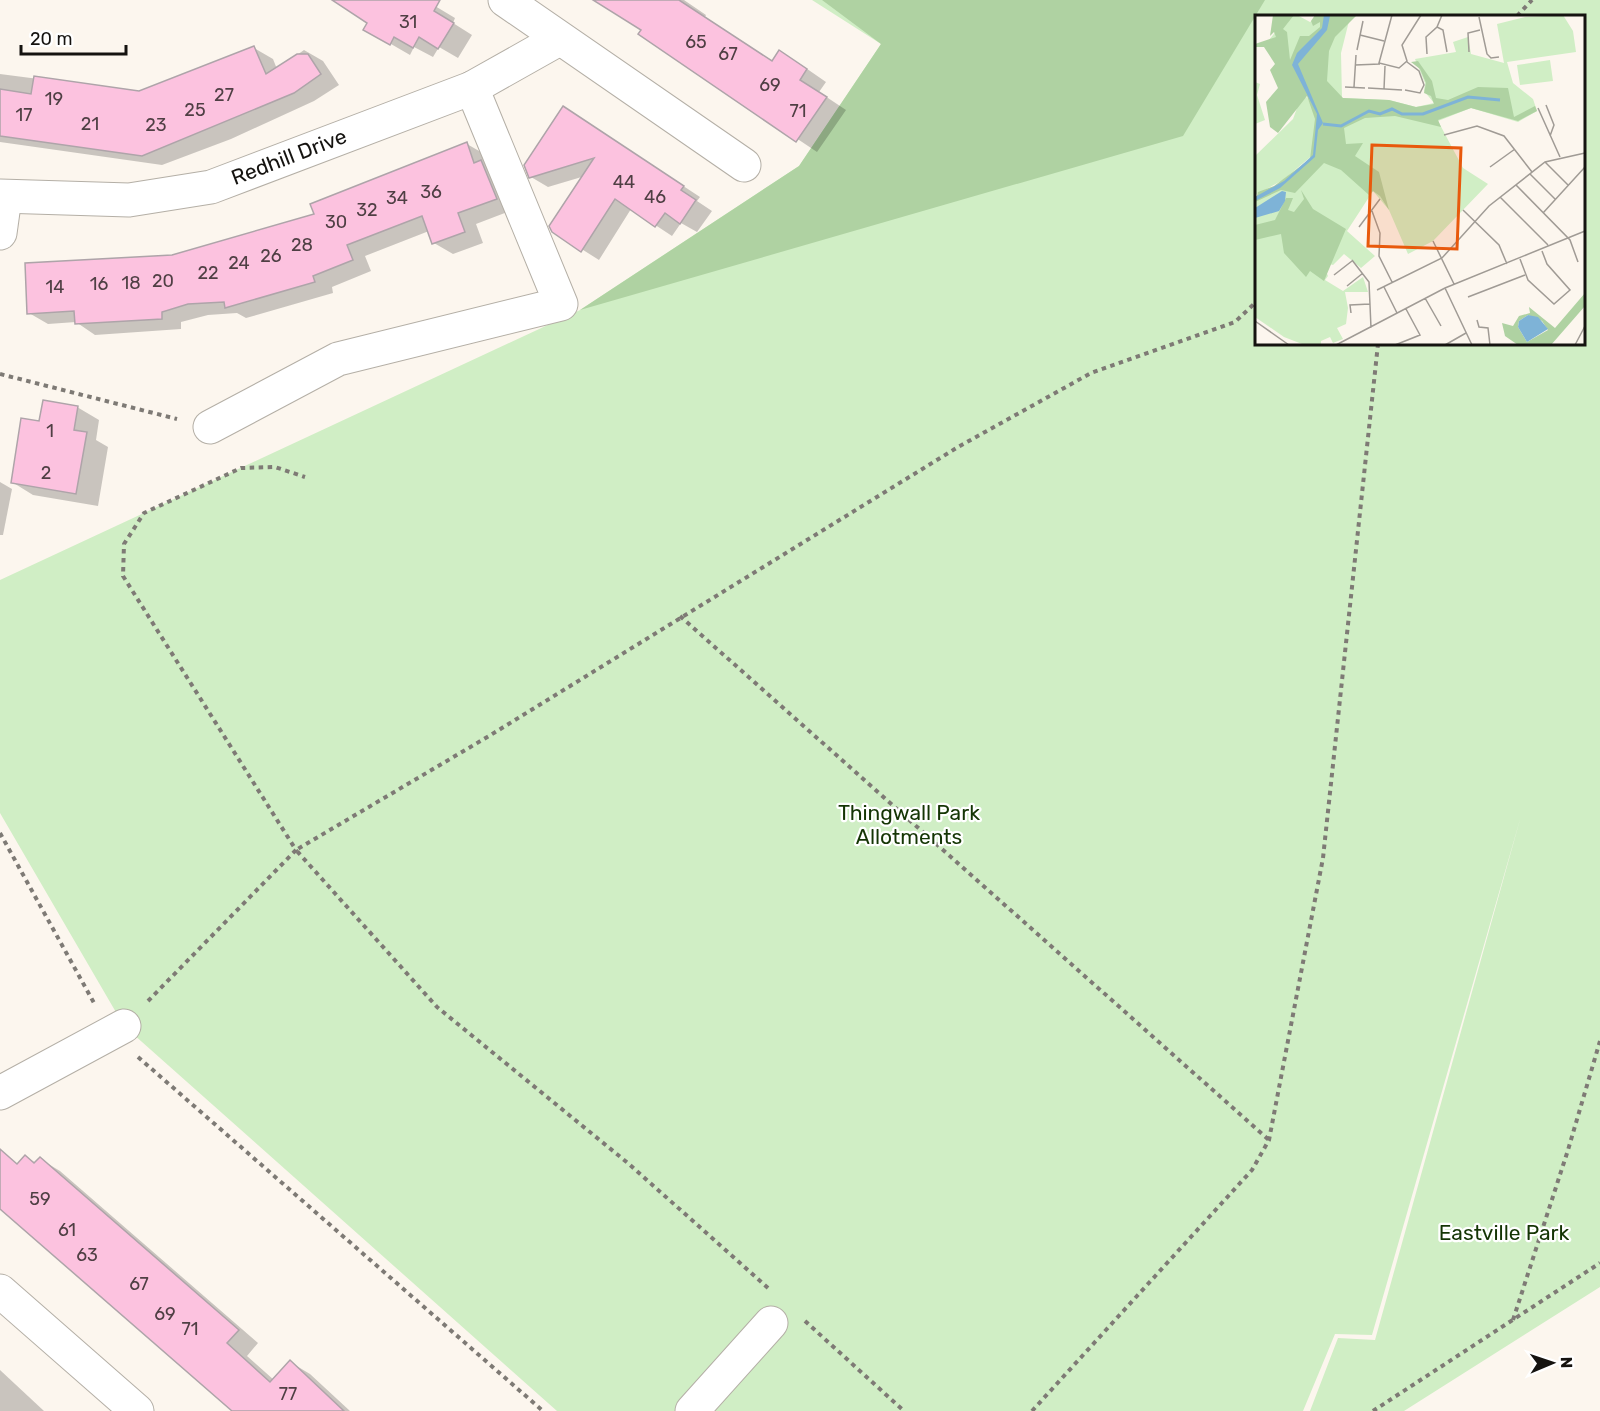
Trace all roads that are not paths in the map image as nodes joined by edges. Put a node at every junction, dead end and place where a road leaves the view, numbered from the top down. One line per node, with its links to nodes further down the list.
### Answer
1 (505, 0): 2 (street)
2 (559, 39): 3 (street, Redhill Drive); 4 (street)
3 (472, 88): 5 (street, Redhill Drive); 7 (street)
4 (744, 165)
5 (3, 196): 6 (street)
6 (0, 233)
7 (210, 427)
8 (117, 1029): 9 (street)
9 (0, 1093)
10 (0, 1291): 12 (street)
11 (784, 1318): 13 (street)
12 (137, 1411)
13 (692, 1411)

